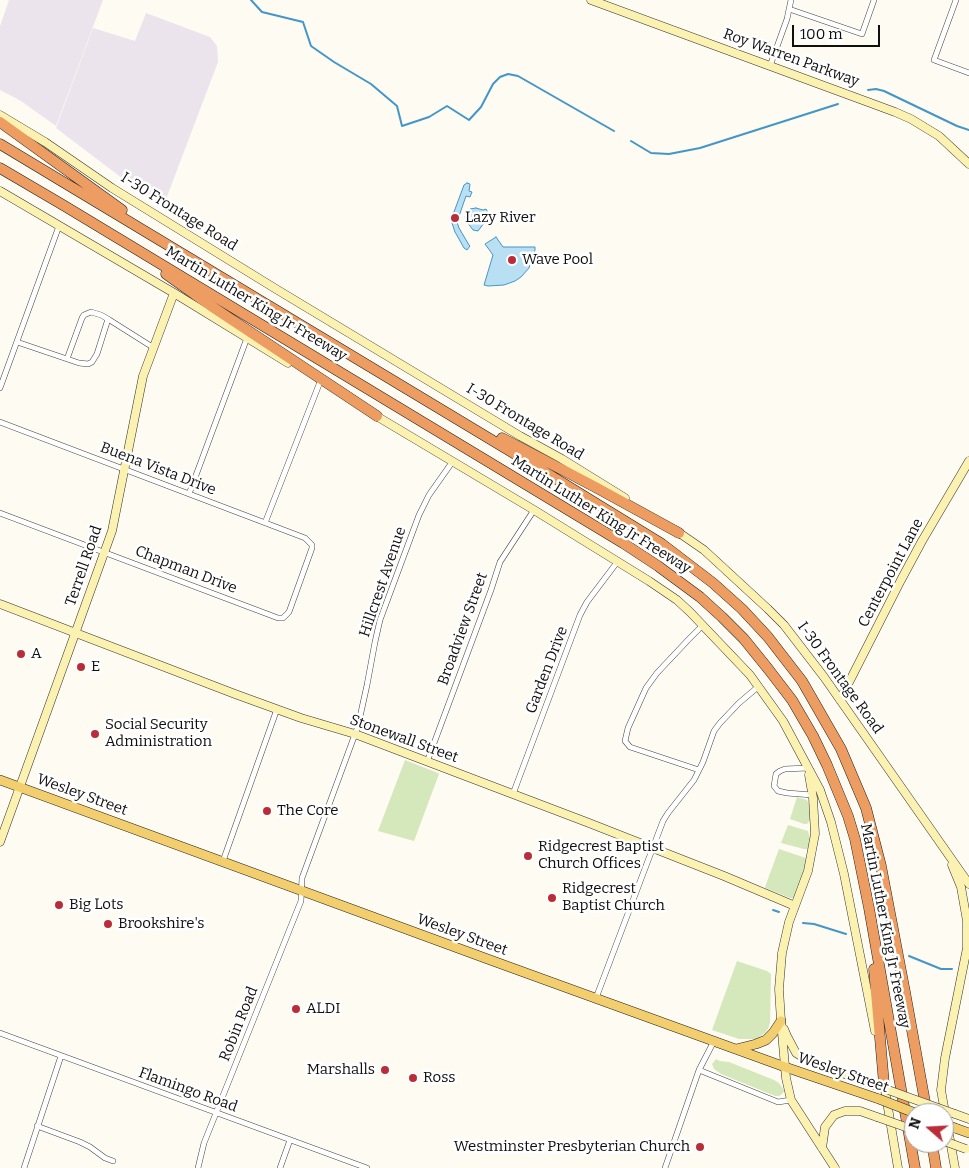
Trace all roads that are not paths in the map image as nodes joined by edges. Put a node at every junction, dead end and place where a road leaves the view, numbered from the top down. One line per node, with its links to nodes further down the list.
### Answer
1 (592, 0): 6 (main road, Roy Warren Parkway)
2 (791, 0): 5 (street)
3 (874, 0): 5 (street)
4 (956, 0): 7 (street)
5 (789, 9): 6 (street)
6 (770, 66): 11 (main road, Roy Warren Parkway)
7 (969, 73)
8 (0, 115): 35 (main road, I-30 Frontage Road)
9 (0, 122): 16 (highway)
10 (0, 144): 16 (highway, Martin Luther King Jr Freeway)
11 (969, 164)
12 (0, 168): 14 (highway, Martin Luther King Jr Freeway)
13 (0, 191): 15 (main road)
14 (93, 223): 26 (highway); 60 (highway, Martin Luther King Jr Freeway)
15 (59, 226): 17 (main road); 20 (street)
16 (180, 252): 25 (highway, Martin Luther King Jr Freeway)
17 (174, 293): 19 (main road); 21 (main road, Terrell Road)
18 (108, 319): 21 (street); 22 (street); 22 (street)
19 (247, 338): 23 (main road); 31 (street)
20 (18, 342): 22 (street); 24 (street)
21 (154, 348): 30 (main road, Terrell Road)
22 (67, 359)
23 (320, 382): 26 (main road); 34 (street)
24 (0, 388)
25 (415, 393): 35 (highway); 71 (highway, Martin Luther King Jr Freeway)
26 (377, 416): 28 (main road)
27 (0, 422): 30 (street, Buena Vista Drive)
28 (452, 461): 32 (main road); 45 (street, Hillcrest Avenue)
29 (969, 462): 43 (main road, Centerpoint Lane)
30 (124, 469): 31 (street, Buena Vista Drive); 37 (main road, Terrell Road)
31 (189, 494): 34 (street, Buena Vista Drive)
32 (534, 510): 38 (main road); 46 (street, Broadview Street)
33 (0, 513): 37 (street, Chapman Drive)
34 (265, 523): 36 (street, Buena Vista Drive)
35 (679, 533): 43 (main road, I-30 Frontage Road)
36 (307, 540): 37 (street, Chapman Drive)
37 (104, 552): 41 (main road, Terrell Road)
38 (618, 561): 40 (main road); 51 (street, Garden Drive)
39 (0, 604): 41 (main road, Stonewall Street)
40 (703, 625): 42 (main road); 48 (street)
41 (75, 633): 44 (main road, Stonewall Street); 50 (main road, Terrell Road)
42 (759, 686): 47 (main road); 48 (street)
43 (840, 700): 55 (main road, I-30 Frontage Road)
44 (278, 709): 45 (main road, Stonewall Street); 56 (street)
45 (354, 734): 46 (main road, Stonewall Street); 58 (street, Hillcrest Avenue)
46 (427, 762): 51 (main road, Stonewall Street)
47 (808, 768): 52 (main road); 52 (street); 69 (main road)
48 (699, 770): 54 (street)
49 (0, 780): 50 (main road, Wesley Street)
50 (20, 787): 53 (main road, Terrell Road); 56 (main road, Wesley Street)
51 (513, 794): 54 (main road, Stonewall Street)
52 (812, 795): 59 (main road)
53 (0, 842)
54 (652, 848): 59 (main road, Stonewall Street); 61 (street)
55 (946, 852): 57 (main road, I-30 Frontage Road); 94 (main road, I-30 Frontage Road)
56 (223, 862): 58 (main road, Wesley Street)
57 (969, 884)
58 (302, 890): 61 (main road, Wesley Street); 73 (street, Robin Road)
59 (795, 906): 62 (main road)
60 (869, 908): 69 (highway); 92 (highway, Martin Luther King Jr Freeway)
61 (596, 998): 64 (main road, Wesley Street)
62 (781, 1021): 65 (main road); 67 (main road); 69 (main road)
63 (0, 1034): 66 (street, Flamingo Road)
64 (714, 1041): 65 (main road, Wesley Street); 68 (street)
65 (736, 1049): 67 (main road, Wesley Street)
66 (61, 1056): 73 (street, Flamingo Road); 75 (street)
67 (784, 1067): 70 (main road); 72 (main road, Wesley Street, bridge)
68 (700, 1070): 70 (street); 89 (street)
69 (880, 1085): 74 (main road, bridge); 91 (main road)
70 (791, 1100): 81 (main road)
71 (925, 1103)
72 (904, 1109)
73 (216, 1114): 79 (street, Flamingo Road); 86 (street, Robin Road)
74 (969, 1119)
75 (37, 1126): 84 (street); 85 (street)
76 (904, 1126): 81 (main road, bridge)
77 (954, 1128): 78 (main road, bridge)
78 (969, 1133)
79 (290, 1140): 87 (street); 88 (street, Flamingo Road)
80 (954, 1145): 82 (main road, bridge)
81 (822, 1148): 90 (main road)
82 (967, 1150)
83 (934, 1153): 93 (highway)
84 (113, 1161)
85 (24, 1168)
86 (198, 1168)
87 (280, 1168)
88 (367, 1168)
89 (665, 1168)
90 (835, 1168)
91 (898, 1168)
92 (916, 1168)
93 (936, 1168)
94 (955, 1168)

